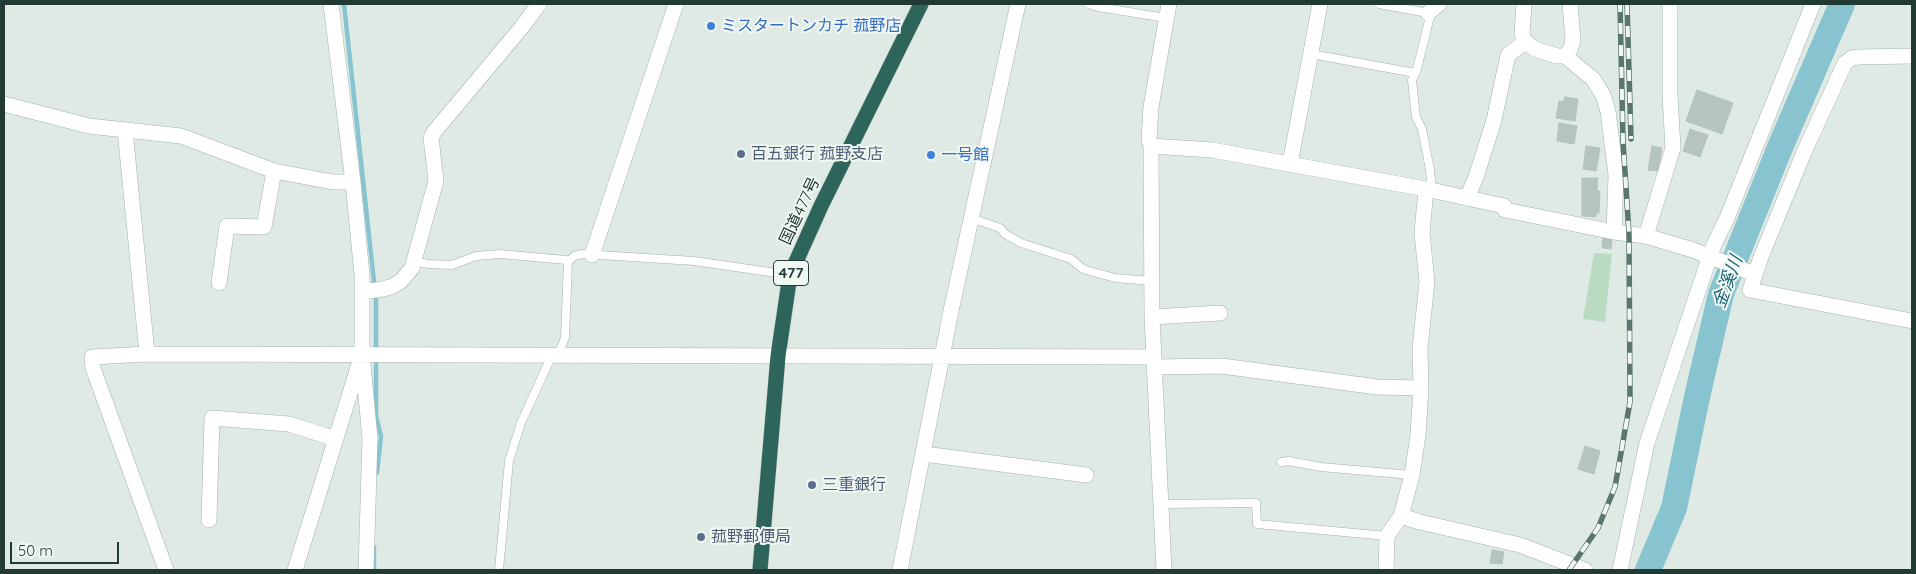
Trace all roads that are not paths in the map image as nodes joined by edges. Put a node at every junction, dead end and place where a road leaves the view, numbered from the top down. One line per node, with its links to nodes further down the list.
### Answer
1 (331, 4): 25 (street)
2 (539, 4): 33 (street)
3 (676, 4): 31 (street)
4 (921, 4): 36 (highway, 国道477号 / 477)
5 (1018, 4): 28 (street)
6 (1088, 4): 14 (lane)
7 (1320, 4): 16 (street)
8 (1378, 4): 13 (lane)
9 (1524, 4): 15 (street)
10 (1570, 4): 17 (street)
11 (1670, 4): 30 (street)
12 (1812, 4): 32 (street)
13 (1433, 9): 19 (lane)
14 (1167, 11): 22 (street)
15 (1525, 42): 17 (street); 27 (street)
16 (1311, 54): 19 (lane); 23 (street)
17 (1565, 56): 29 (street)
18 (1912, 56): 35 (street)
19 (1415, 73): 26 (lane)
20 (4, 104): 21 (street)
21 (125, 130): 24 (street); 43 (street)
22 (1151, 146): 23 (street); 37 (street)
23 (1290, 164): 26 (street)
24 (274, 171): 25 (street); 38 (street)
25 (353, 182): 39 (street)
26 (1429, 189): 27 (street); 49 (street)
27 (1467, 198): 29 (street)
28 (971, 218): 37 (lane); 46 (street)
29 (1614, 232): 30 (street)
30 (1646, 236): 32 (street)
31 (592, 254): 34 (lane); 36 (lane)
32 (1712, 257): 35 (street); 68 (street)
33 (414, 261): 34 (lane); 39 (street)
34 (568, 262): 45 (lane)
35 (1752, 274): 42 (street)
36 (790, 275): 47 (highway, 国道477号 / 477)
37 (1152, 281): 41 (street)
38 (219, 283)
39 (364, 292): 44 (street)
40 (1220, 312): 41 (street)
41 (1152, 317): 48 (street)
42 (1912, 321)
43 (147, 354): 44 (street); 59 (street)
44 (364, 355): 45 (street); 50 (street); 61 (street)
45 (555, 355): 47 (street); 62 (lane)
46 (943, 355): 47 (street); 48 (street); 51 (street)
47 (778, 356): 63 (highway, 国道477号 / 477)
48 (1154, 362): 49 (street); 55 (street)
49 (1421, 388): 54 (street)
50 (336, 439): 57 (street); 60 (street)
51 (924, 454): 53 (street); 64 (street)
52 (1282, 462): 54 (lane)
53 (1086, 475)
54 (1412, 475): 56 (street)
55 (1161, 504): 58 (lane); 65 (street)
56 (1400, 516): 58 (street); 67 (street)
57 (209, 520)
58 (1387, 536): 66 (street)
59 (166, 570)
60 (295, 570)
61 (366, 570)
62 (499, 570)
63 (760, 570)
64 (900, 570)
65 (1164, 570)
66 (1386, 570)
67 (1585, 570)
68 (1620, 570)

